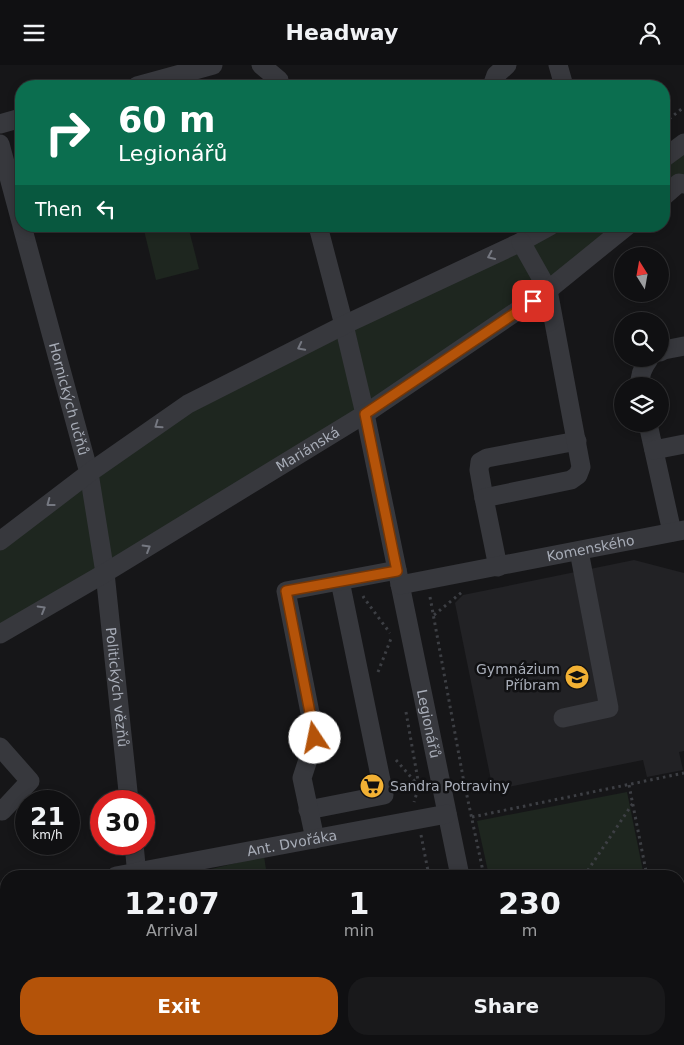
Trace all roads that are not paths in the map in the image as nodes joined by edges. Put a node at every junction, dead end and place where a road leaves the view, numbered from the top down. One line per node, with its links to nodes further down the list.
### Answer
1 (214, 65): 6 (street)
2 (261, 65): 5 (street)
3 (507, 65): 7 (street)
4 (558, 65): 8 (street)
5 (280, 77)
6 (158, 80)
7 (494, 80)
8 (562, 80)
9 (15, 120): 10 (street)
10 (0, 124)
11 (0, 143): 16 (street)
12 (684, 143): 13 (street)
13 (670, 154)
14 (682, 183): 15 (street)
15 (670, 192)
16 (15, 199)
17 (24, 232): 30 (street, Hornických učňů)
18 (320, 232): 22 (street, Legionářů)
19 (619, 232): 21 (street, Mariánská)
20 (525, 235): 21 (street); 22 (street, one-way to 22)
21 (548, 290): 25 (street, Mariánská); 27 (street)
22 (344, 325): 25 (street, Legionářů); 30 (street, one-way to 30)
23 (684, 346): 24 (street)
24 (669, 349)
25 (365, 414): 36 (street, Mariánská, one-way to 25); 37 (street, Legionářů)
26 (650, 432): 29 (street, Komenského)
27 (577, 441): 31 (street); 31 (street)
28 (684, 444): 29 (street)
29 (654, 450): 32 (street, Komenského)
30 (89, 473): 33 (street, one-way to 33); 36 (street, Hornických učňů)
31 (484, 498): 35 (street)
32 (678, 531): 34 (street, Komenského)
33 (0, 541)
34 (579, 551): 35 (street, Komenského); 40 (street)
35 (498, 567): 37 (street, Komenského)
36 (105, 573): 39 (street, Mariánská, one-way to 36); 42 (street, Politických vězňů)
37 (399, 578): 38 (street); 45 (street, Legionářů)
38 (340, 581): 43 (street); 43 (street)
39 (0, 634)
40 (562, 718)
41 (0, 747): 44 (street)
42 (128, 790)
43 (308, 810): 46 (street)
44 (2, 811)
45 (447, 814): 46 (street, Ant. Dvořáka); 50 (street, Legionářů)
46 (314, 839): 49 (street, Ant. Dvořáka)
47 (135, 855): 48 (street)
48 (137, 870)
49 (157, 870)
50 (459, 870)

